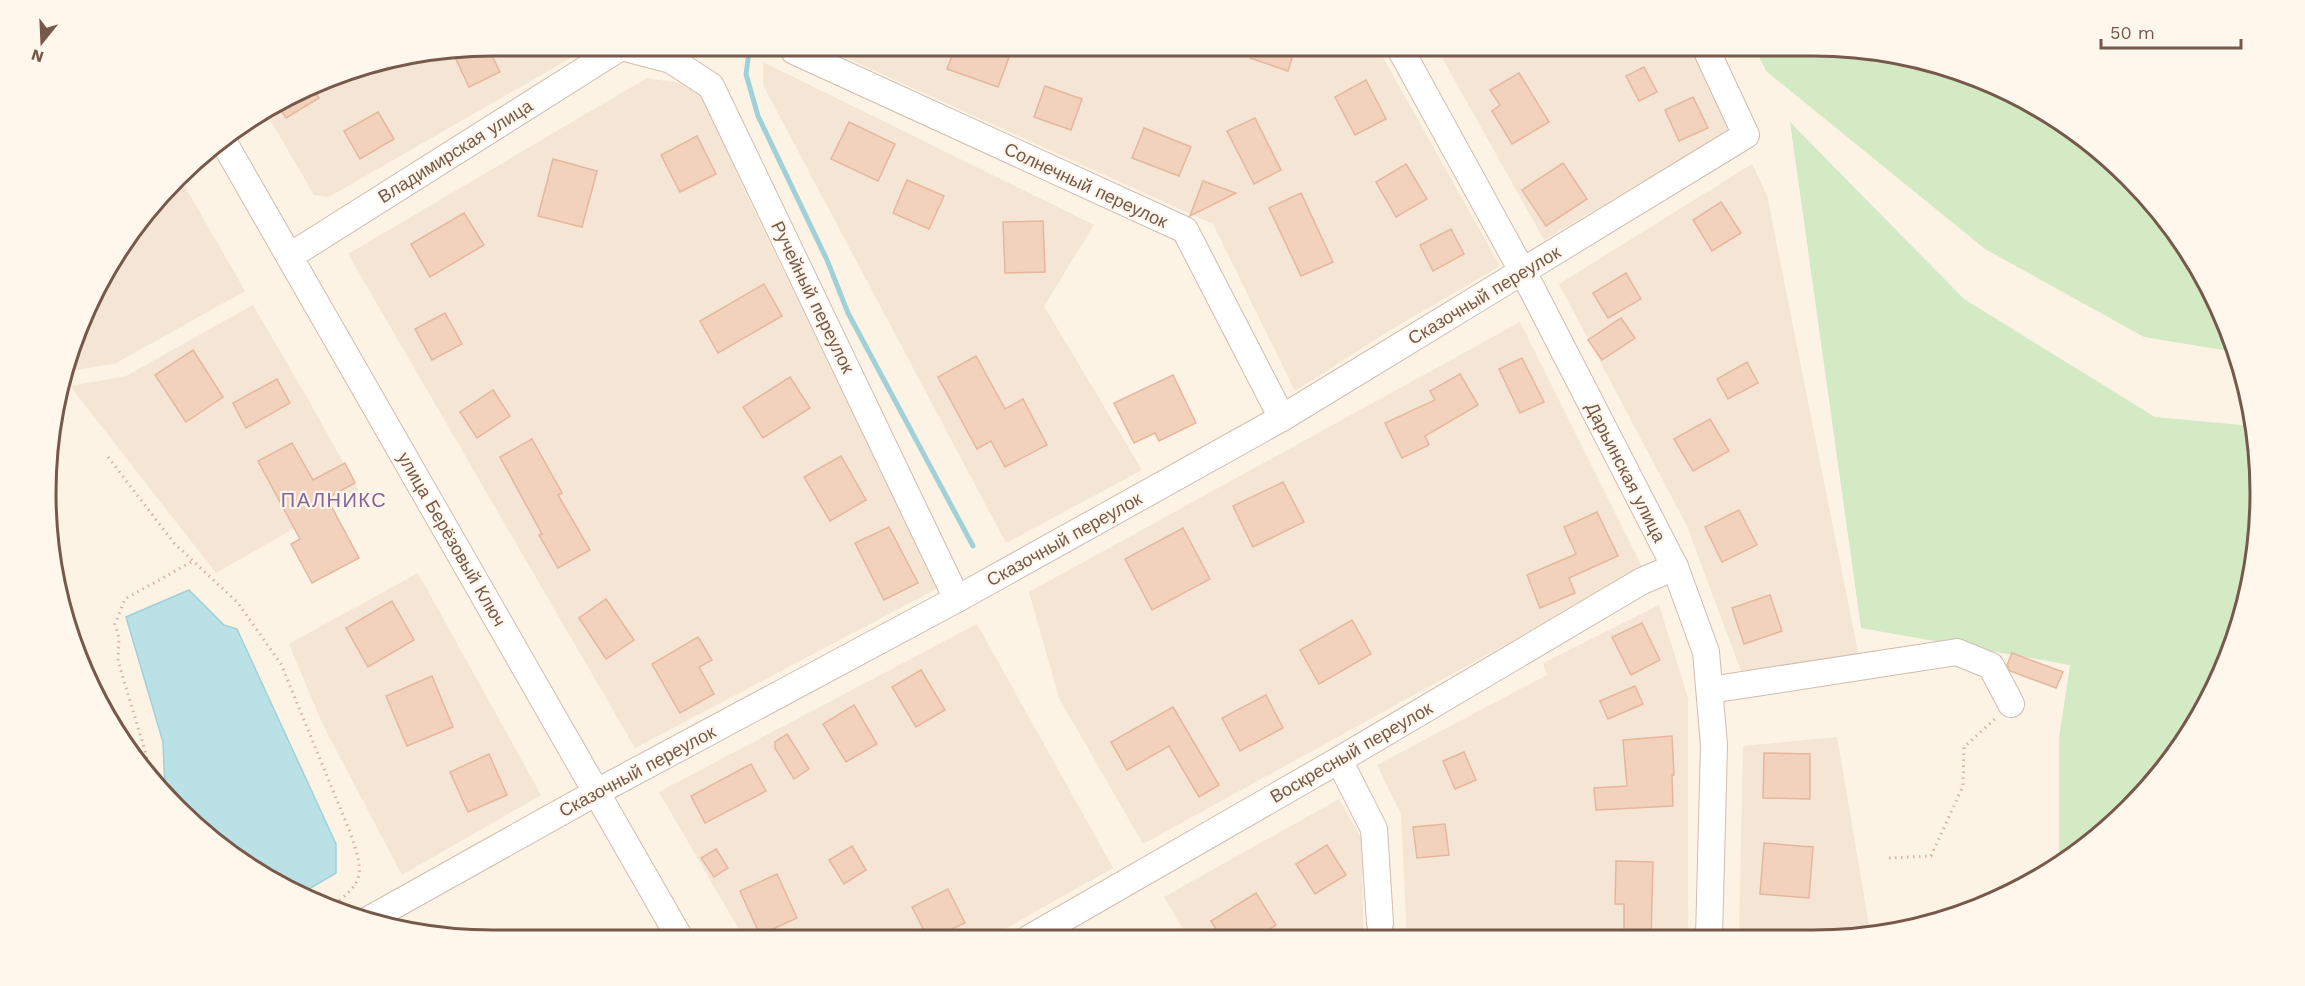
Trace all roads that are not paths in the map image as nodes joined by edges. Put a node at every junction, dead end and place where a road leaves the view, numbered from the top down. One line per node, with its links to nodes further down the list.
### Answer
1 (604, 56): 7 (street, Владимирская улица)
2 (656, 56): 11 (street, Ручейный переулок)
3 (805, 56): 9 (street, Солнечный переулок)
4 (1404, 56): 8 (street, Дарьинская улица)
5 (1709, 56): 8 (street, Сказочный переулок)
6 (226, 147): 7 (street, улица Берёзовый Ключ)
7 (290, 256): 15 (street, улица Берёзовый Ключ)
8 (1523, 272): 9 (street, Сказочный переулок); 10 (street, Дарьинская улица)
9 (1282, 418): 11 (street, Сказочный переулок)
10 (1675, 567): 12 (street, Дарьинская улица); 14 (street, Воскресный переулок)
11 (957, 599): 15 (street, Сказочный переулок)
12 (1710, 690): 13 (street); 20 (street, Дарьинская улица)
13 (2011, 704)
14 (1339, 760): 17 (street); 19 (street, Воскресный переулок)
15 (597, 792): 16 (street, Сказочный переулок); 18 (street, улица Берёзовый Ключ)
16 (377, 915)
17 (1380, 923)
18 (675, 930)
19 (1044, 930)
20 (1709, 930)

